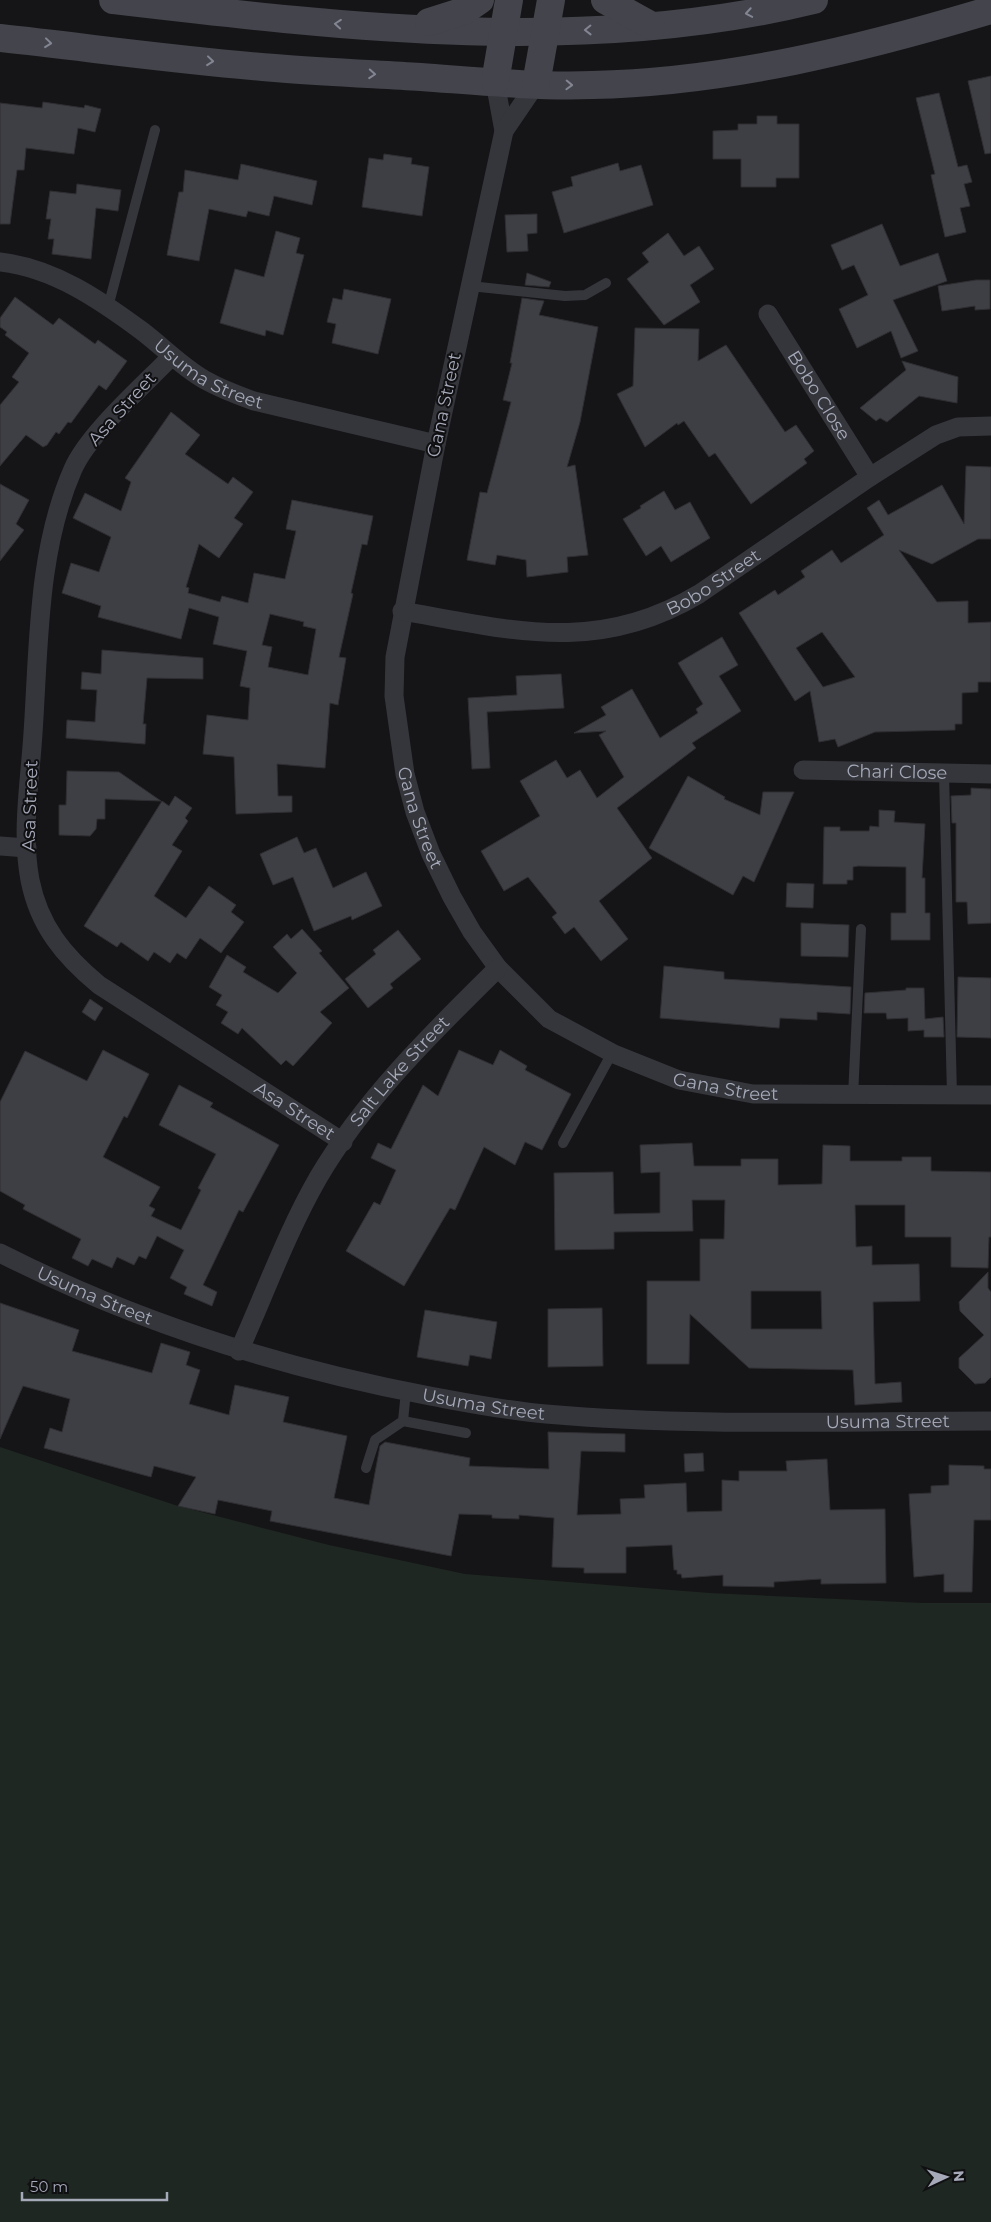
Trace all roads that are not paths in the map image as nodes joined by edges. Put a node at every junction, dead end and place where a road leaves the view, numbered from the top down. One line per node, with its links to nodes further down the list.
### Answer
1 (113, 0): 9 (main road, one-way to 1)
2 (480, 0): 9 (main road)
3 (509, 0): 11 (main road)
4 (551, 0): 10 (main road)
5 (605, 0): 8 (main road)
6 (814, 0): 8 (main road, one-way to 8)
7 (991, 10): 14 (main road, one-way to 7)
8 (652, 26): 10 (main road, one-way to 10)
9 (406, 29): 11 (main road)
10 (546, 30): 11 (main road); 14 (main road)
11 (504, 31): 13 (main road)
12 (0, 38): 13 (main road, one-way to 13)
13 (495, 82): 14 (main road); 16 (street)
14 (536, 84): 16 (street)
15 (155, 130): 20 (lane)
16 (504, 131): 19 (street, Gana Street)
17 (0, 262): 20 (street, Usuma Street)
18 (606, 284): 19 (lane)
19 (470, 286): 24 (street, Gana Street)
20 (108, 307): 22 (street, Usuma Street)
21 (768, 314): 25 (street, Bobo Close)
22 (172, 356): 24 (street, Usuma Street); 31 (street, Asa Street)
23 (991, 426): 25 (street, Bobo Street)
24 (436, 444): 26 (street, Gana Street)
25 (870, 477): 26 (street, Bobo Street)
26 (402, 611): 33 (street, Gana Street)
27 (803, 770): 28 (street, Chari Close)
28 (944, 773): 29 (street, Chari Close); 35 (lane)
29 (991, 774)
30 (0, 846): 31 (street)
31 (27, 848): 38 (street, Asa Street)
32 (861, 929): 37 (lane)
33 (498, 968): 34 (street, Gana Street); 38 (street, Salt Lake Street)
34 (612, 1053): 37 (street, Gana Street); 39 (lane)
35 (952, 1095): 36 (street, Gana Street); 37 (street, Gana Street)
36 (991, 1095)
37 (853, 1096)
38 (343, 1142): 41 (street, Salt Lake Street)
39 (563, 1143)
40 (0, 1253): 41 (street, Usuma Street)
41 (239, 1350): 42 (street, Usuma Street)
42 (406, 1391): 43 (lane); 44 (street, Usuma Street)
43 (403, 1421): 45 (lane); 46 (lane)
44 (991, 1421)
45 (466, 1433)
46 (366, 1468)

